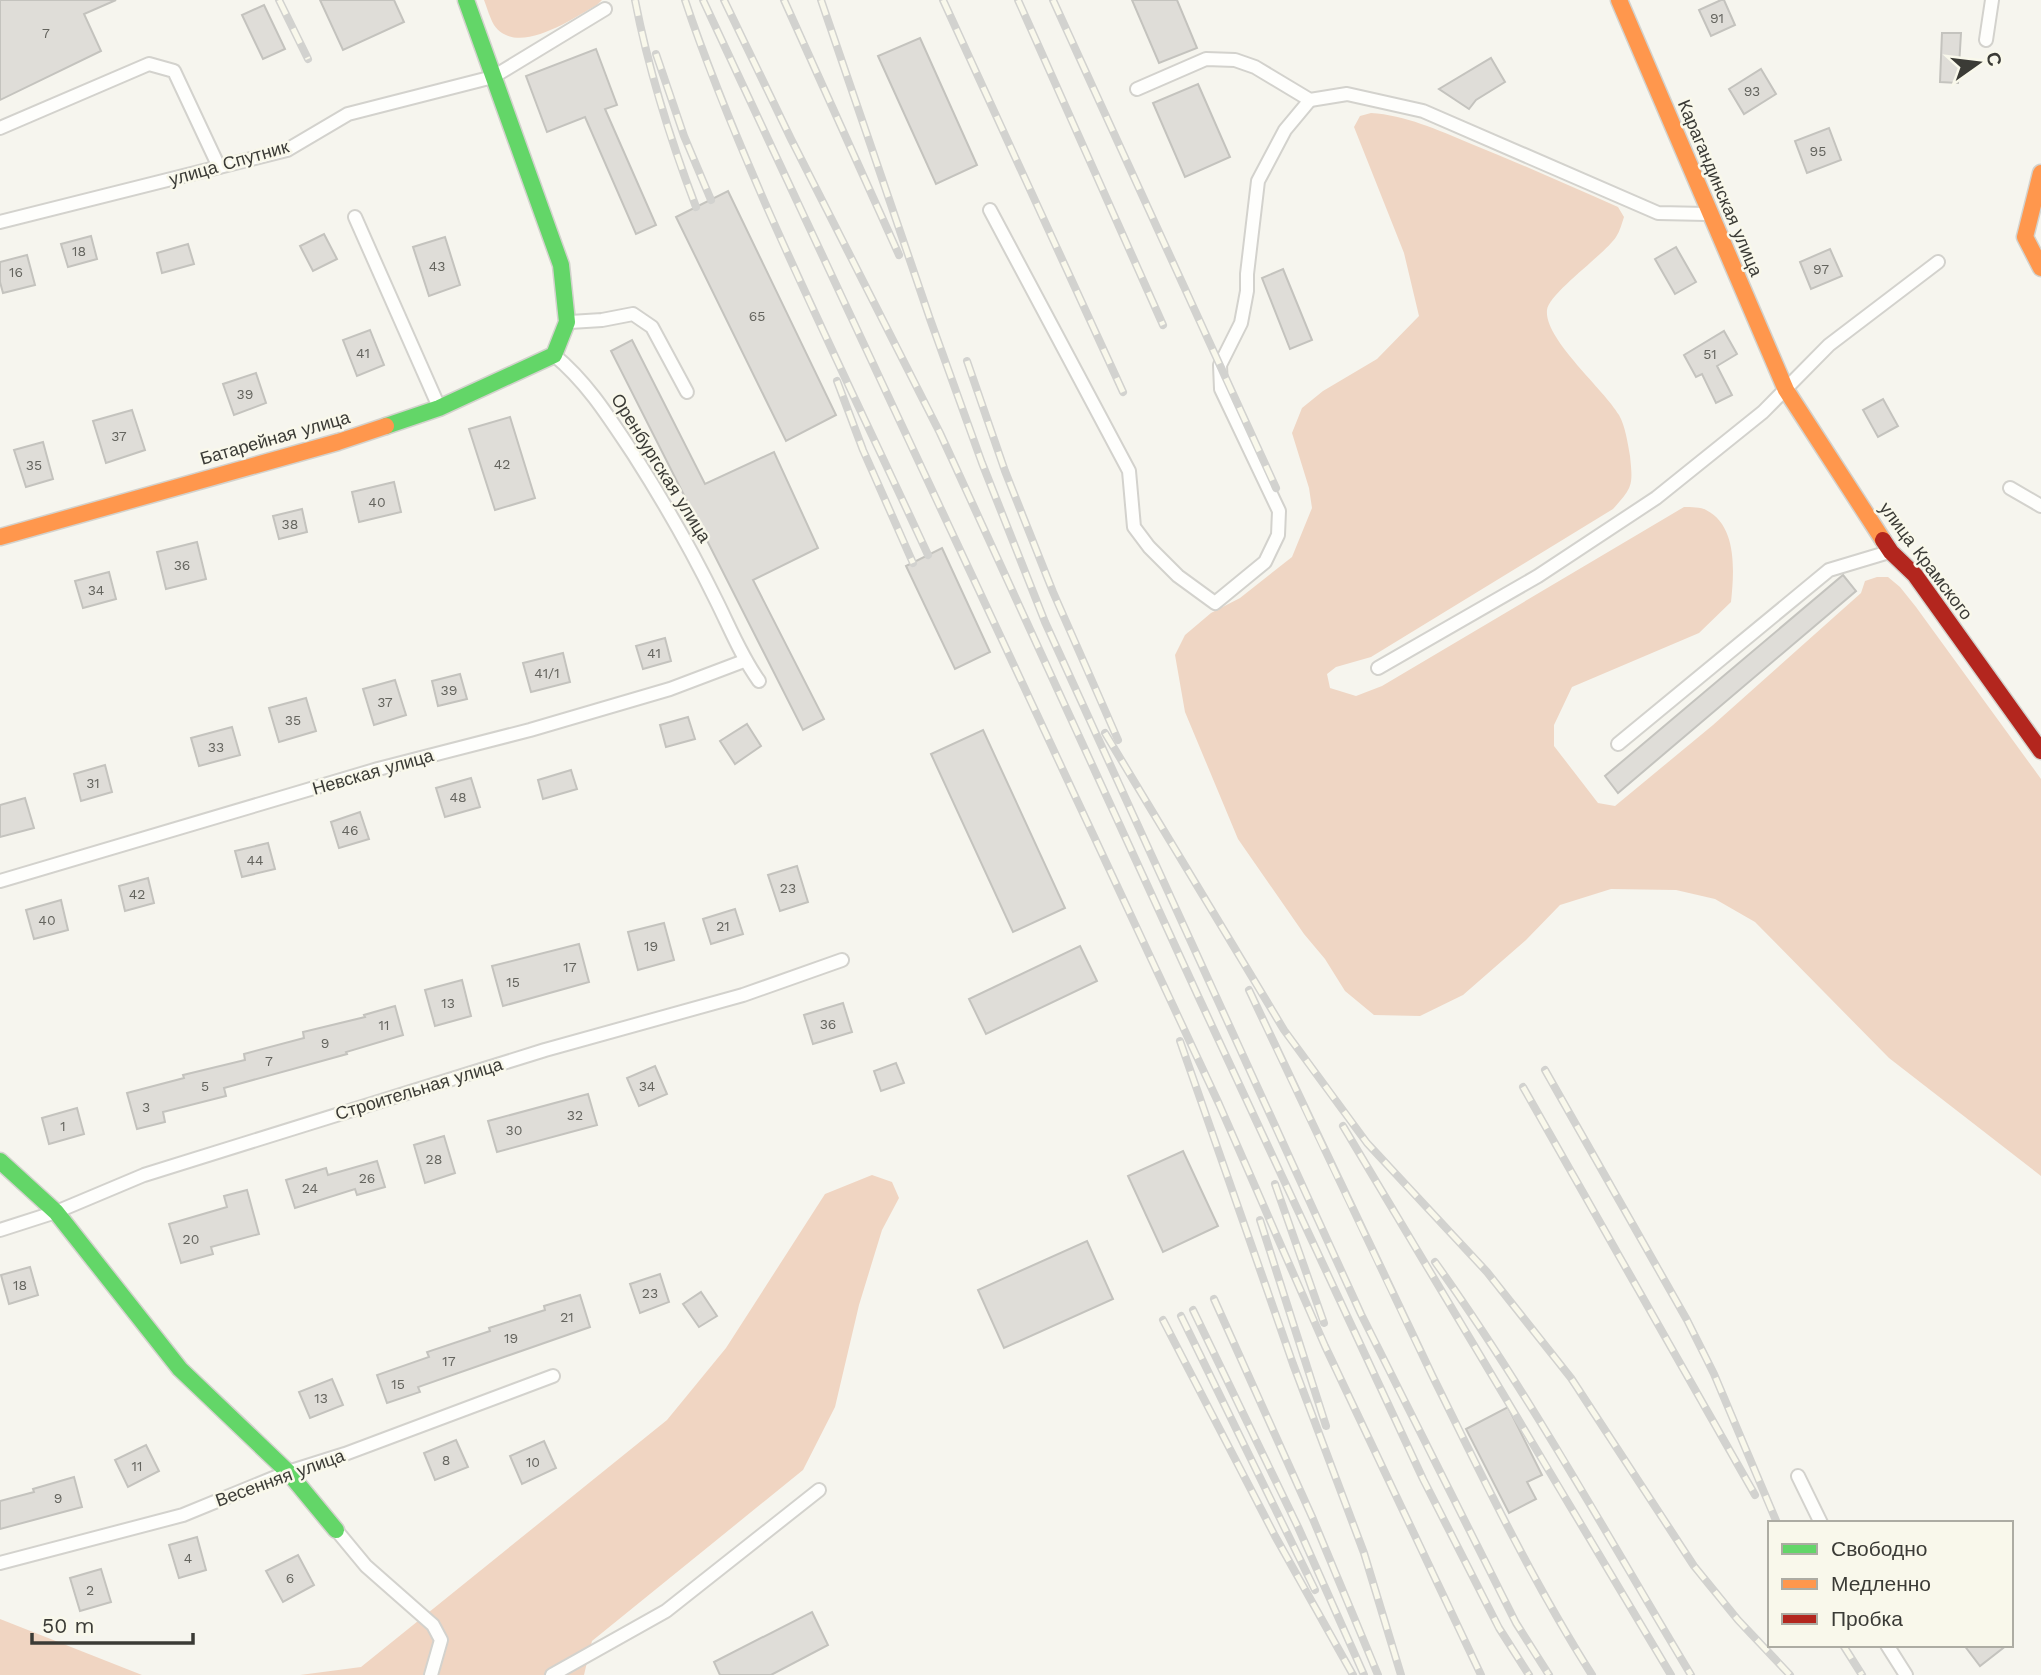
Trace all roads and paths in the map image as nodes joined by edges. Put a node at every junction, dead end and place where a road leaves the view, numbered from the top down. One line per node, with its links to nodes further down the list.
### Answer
1 (466, 0): 6 (street)
2 (1619, 0): 13 (street, Карагандинская улица)
3 (1992, 0): 5 (lane)
4 (605, 9): 6 (lane, улица Спутник)
5 (1986, 40)
6 (493, 77): 10 (lane, улица Спутник); 18 (street)
7 (1138, 89): 8 (lane)
8 (1310, 100): 12 (lane); 13 (lane)
9 (0, 128): 10 (lane)
10 (219, 167): 15 (lane, улица Спутник)
11 (2041, 176): 17 (street)
12 (990, 210)
13 (1710, 214): 20 (street, Карагандинская улица)
14 (355, 217): 22 (lane)
15 (0, 222)
16 (1938, 262): 20 (lane)
17 (2040, 268)
18 (567, 322): 19 (street); 21 (lane)
19 (554, 355): 22 (street, Батарейная улица); 27 (lane, Оренбургская улица)
20 (1786, 390): 26 (street, улица Крамского); 28 (lane)
21 (687, 393)
22 (439, 408): 25 (street, Батарейная улица)
23 (2010, 488): 24 (lane)
24 (2041, 506)
25 (0, 537)
26 (1891, 552): 30 (lane); 31 (street, улица Крамского)
27 (744, 661): 29 (lane, Оренбургская улица); 32 (lane, Невская улица)
28 (1378, 668)
29 (759, 681)
30 (1618, 744)
31 (2041, 751)
32 (0, 881)
33 (842, 960): 35 (lane, Строительная улица)
34 (0, 1161): 35 (street)
35 (56, 1212): 36 (lane, Строительная улица); 38 (street)
36 (0, 1230)
37 (554, 1376): 38 (lane, Весенняя улица)
38 (288, 1472): 42 (street); 43 (lane, Весенняя улица)
39 (1798, 1476): 41 (lane)
40 (819, 1490): 46 (lane)
41 (1820, 1521)
42 (336, 1530): 45 (lane)
43 (0, 1563)
44 (1888, 1647): 47 (lane)
45 (431, 1675)
46 (552, 1675)
47 (1906, 1675)

